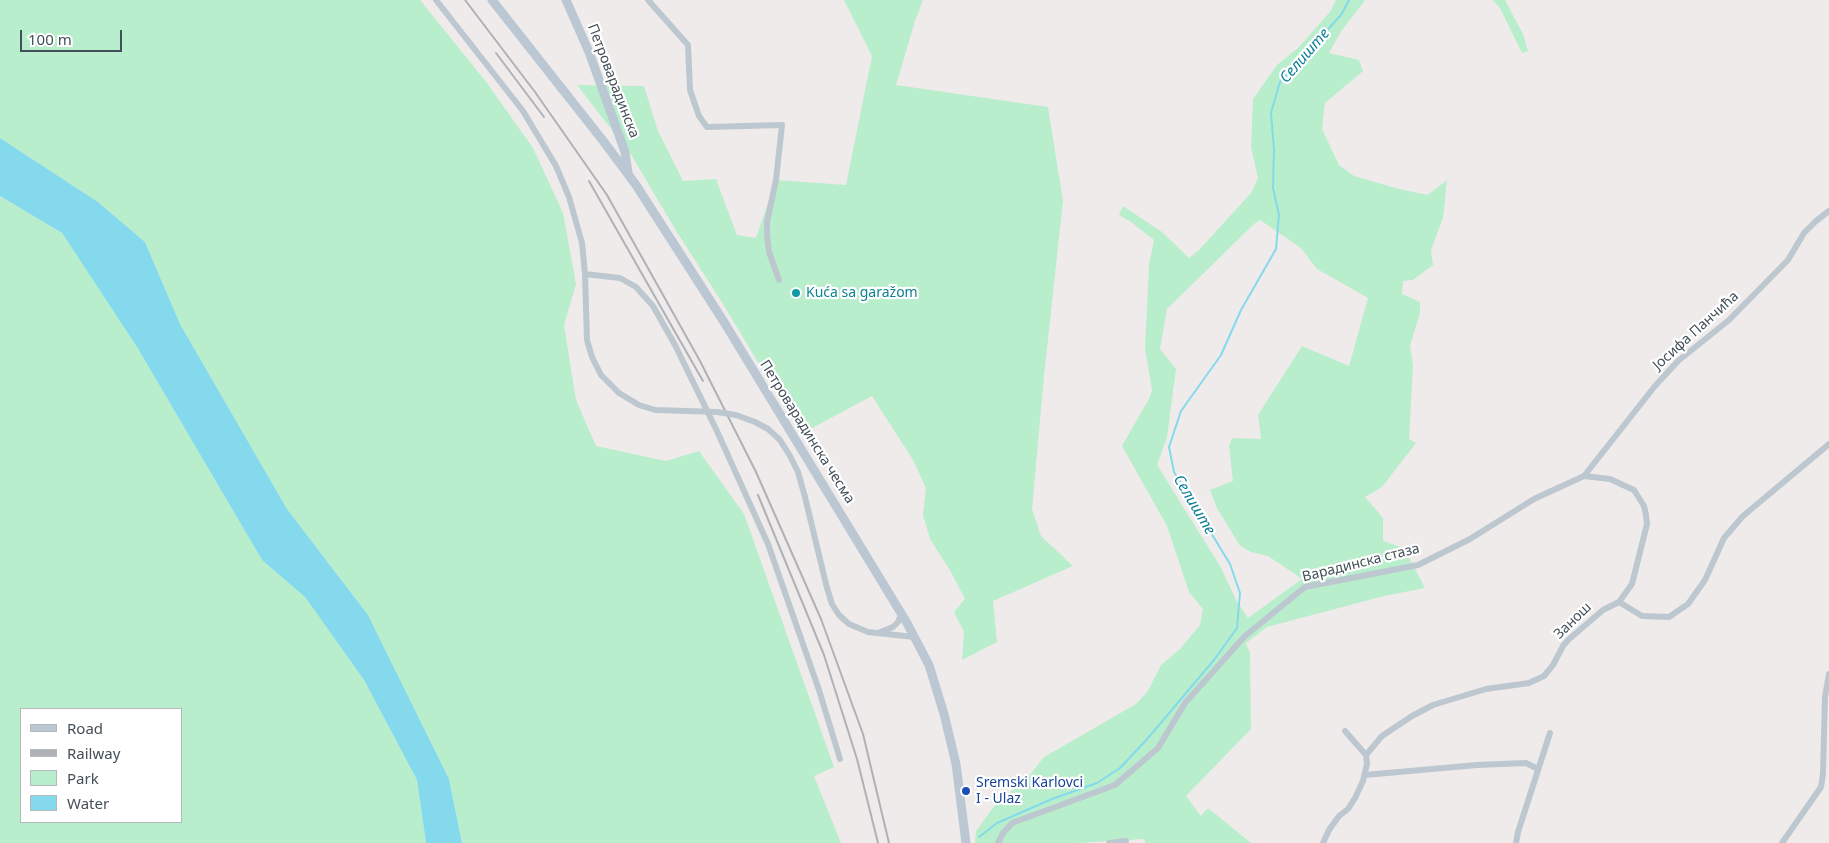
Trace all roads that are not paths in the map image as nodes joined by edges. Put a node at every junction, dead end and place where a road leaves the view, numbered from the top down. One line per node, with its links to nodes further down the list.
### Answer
1 (436, 0): 7 (street)
2 (492, 0): 5 (main road, Петроварадинска чесма)
3 (566, 0): 5 (main road, Петроварадинска)
4 (648, 0): 8 (street)
5 (628, 174): 12 (main road, Петроварадинска чесма)
6 (1829, 212): 10 (street, Јосифа Панчића)
7 (585, 274): 13 (street, bridge); 19 (street)
8 (779, 280)
9 (1829, 444): 11 (street)
10 (1584, 476): 11 (street, Занош); 24 (street, Варадинска стаза)
11 (1619, 602): 18 (street, Занош)
12 (901, 615): 13 (street); 14 (main road, Петроварадинска чесма)
13 (875, 634): 14 (street)
14 (914, 637): 23 (main road, Петроварадинска чесма)
15 (1829, 674): 28 (street)
16 (1345, 731): 18 (street)
17 (1550, 733): 20 (street)
18 (1366, 755): 21 (street)
19 (840, 759)
20 (1538, 768): 21 (street); 27 (street)
21 (1365, 775): 26 (street)
22 (1126, 841): 25 (street)
23 (966, 843)
24 (998, 843)
25 (1109, 843)
26 (1323, 843)
27 (1516, 843)
28 (1782, 843)

